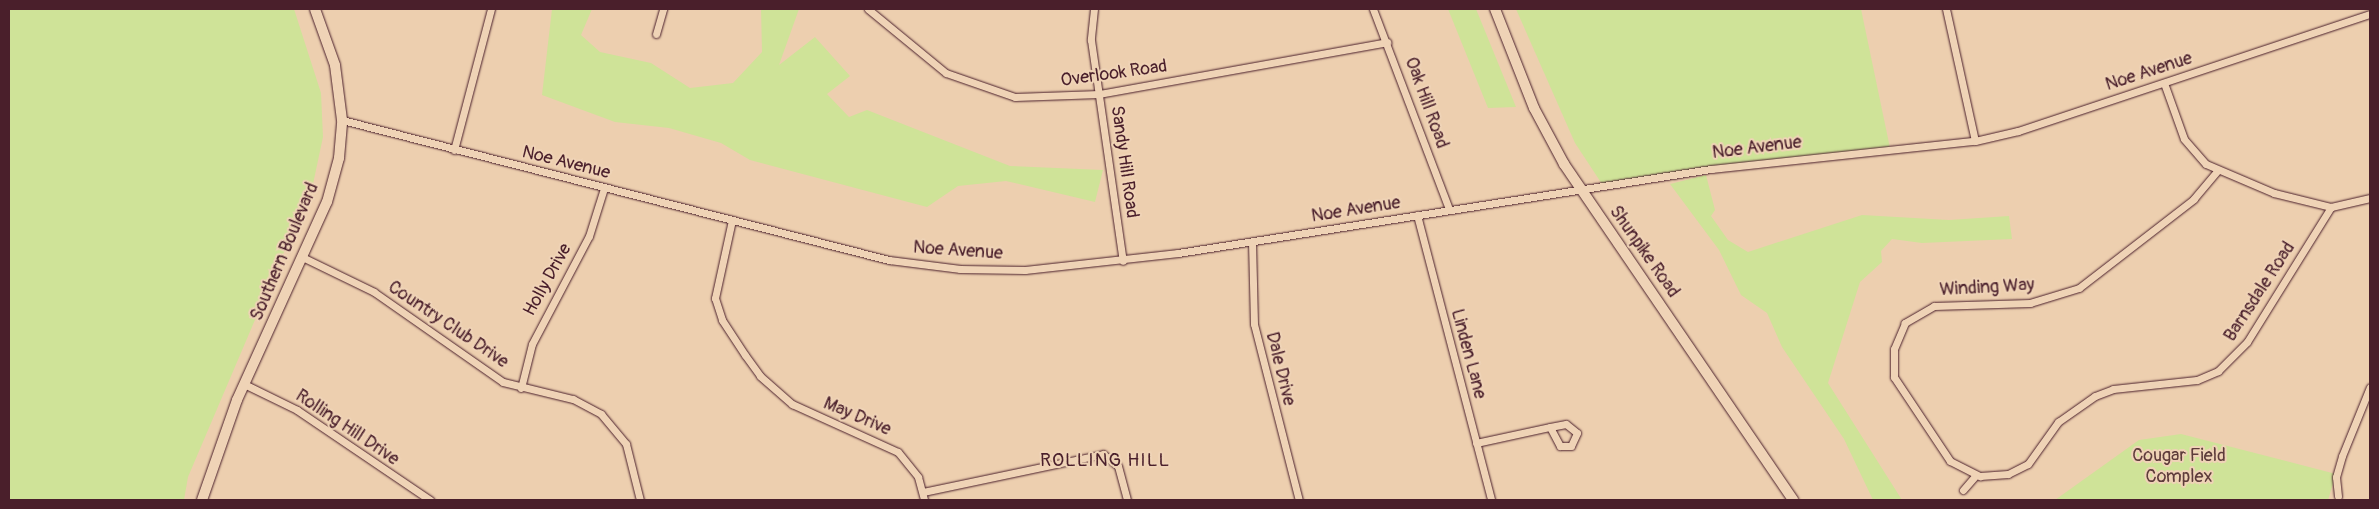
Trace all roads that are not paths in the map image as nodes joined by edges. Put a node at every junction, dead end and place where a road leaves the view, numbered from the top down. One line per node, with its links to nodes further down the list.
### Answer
1 (315, 9): 14 (main road, Southern Boulevard)
2 (491, 9): 16 (street)
3 (663, 9): 10 (street)
4 (868, 9): 13 (street, Overlook Road)
5 (1094, 9): 13 (street, Sandy Hill Road)
6 (1374, 9): 11 (street, Oak Hill Road)
7 (1495, 9): 18 (main road, Shunpike Road)
8 (1946, 9): 15 (street)
9 (2370, 14): 12 (street, Noe Avenue)
10 (656, 34)
11 (1387, 42): 13 (street, Overlook Road); 22 (street, Oak Hill Road)
12 (2164, 83): 15 (street, Noe Avenue); 17 (street)
13 (1099, 94): 27 (street, Sandy Hill Road)
14 (342, 120): 16 (street, Noe Avenue); 26 (main road, Southern Boulevard)
15 (1974, 141): 18 (street, Noe Avenue)
16 (454, 150): 19 (street, Noe Avenue)
17 (2218, 170): 21 (street); 33 (street, Winding Way)
18 (1579, 187): 22 (street, Noe Avenue); 44 (main road, Shunpike Road)
19 (604, 188): 24 (street, Noe Avenue); 29 (street, Holly Drive)
20 (2370, 198): 21 (street)
21 (2331, 208): 33 (street, Barnsdale Road)
22 (1450, 209): 23 (street, Noe Avenue)
23 (1417, 215): 25 (street, Noe Avenue); 32 (street, Linden Lane)
24 (732, 220): 27 (street, Noe Avenue); 35 (street, May Drive)
25 (1252, 242): 27 (street, Noe Avenue); 42 (street, Dale Drive)
26 (302, 257): 28 (main road, Southern Boulevard); 29 (street, Country Club Drive)
27 (1123, 261)
28 (244, 384): 37 (main road, Southern Boulevard); 38 (street, Rolling Hill Drive)
29 (521, 388): 39 (street, Country Club Drive)
30 (2370, 388): 36 (street)
31 (1550, 427): 32 (street)
32 (1476, 444): 43 (street, Linden Lane)
33 (1976, 475): 34 (street)
34 (1963, 490)
35 (923, 492): 40 (street, May Drive); 41 (street)
36 (2338, 496)
37 (202, 500)
38 (430, 500)
39 (640, 500)
40 (924, 500)
41 (1127, 500)
42 (1299, 500)
43 (1491, 500)
44 (1793, 500)

